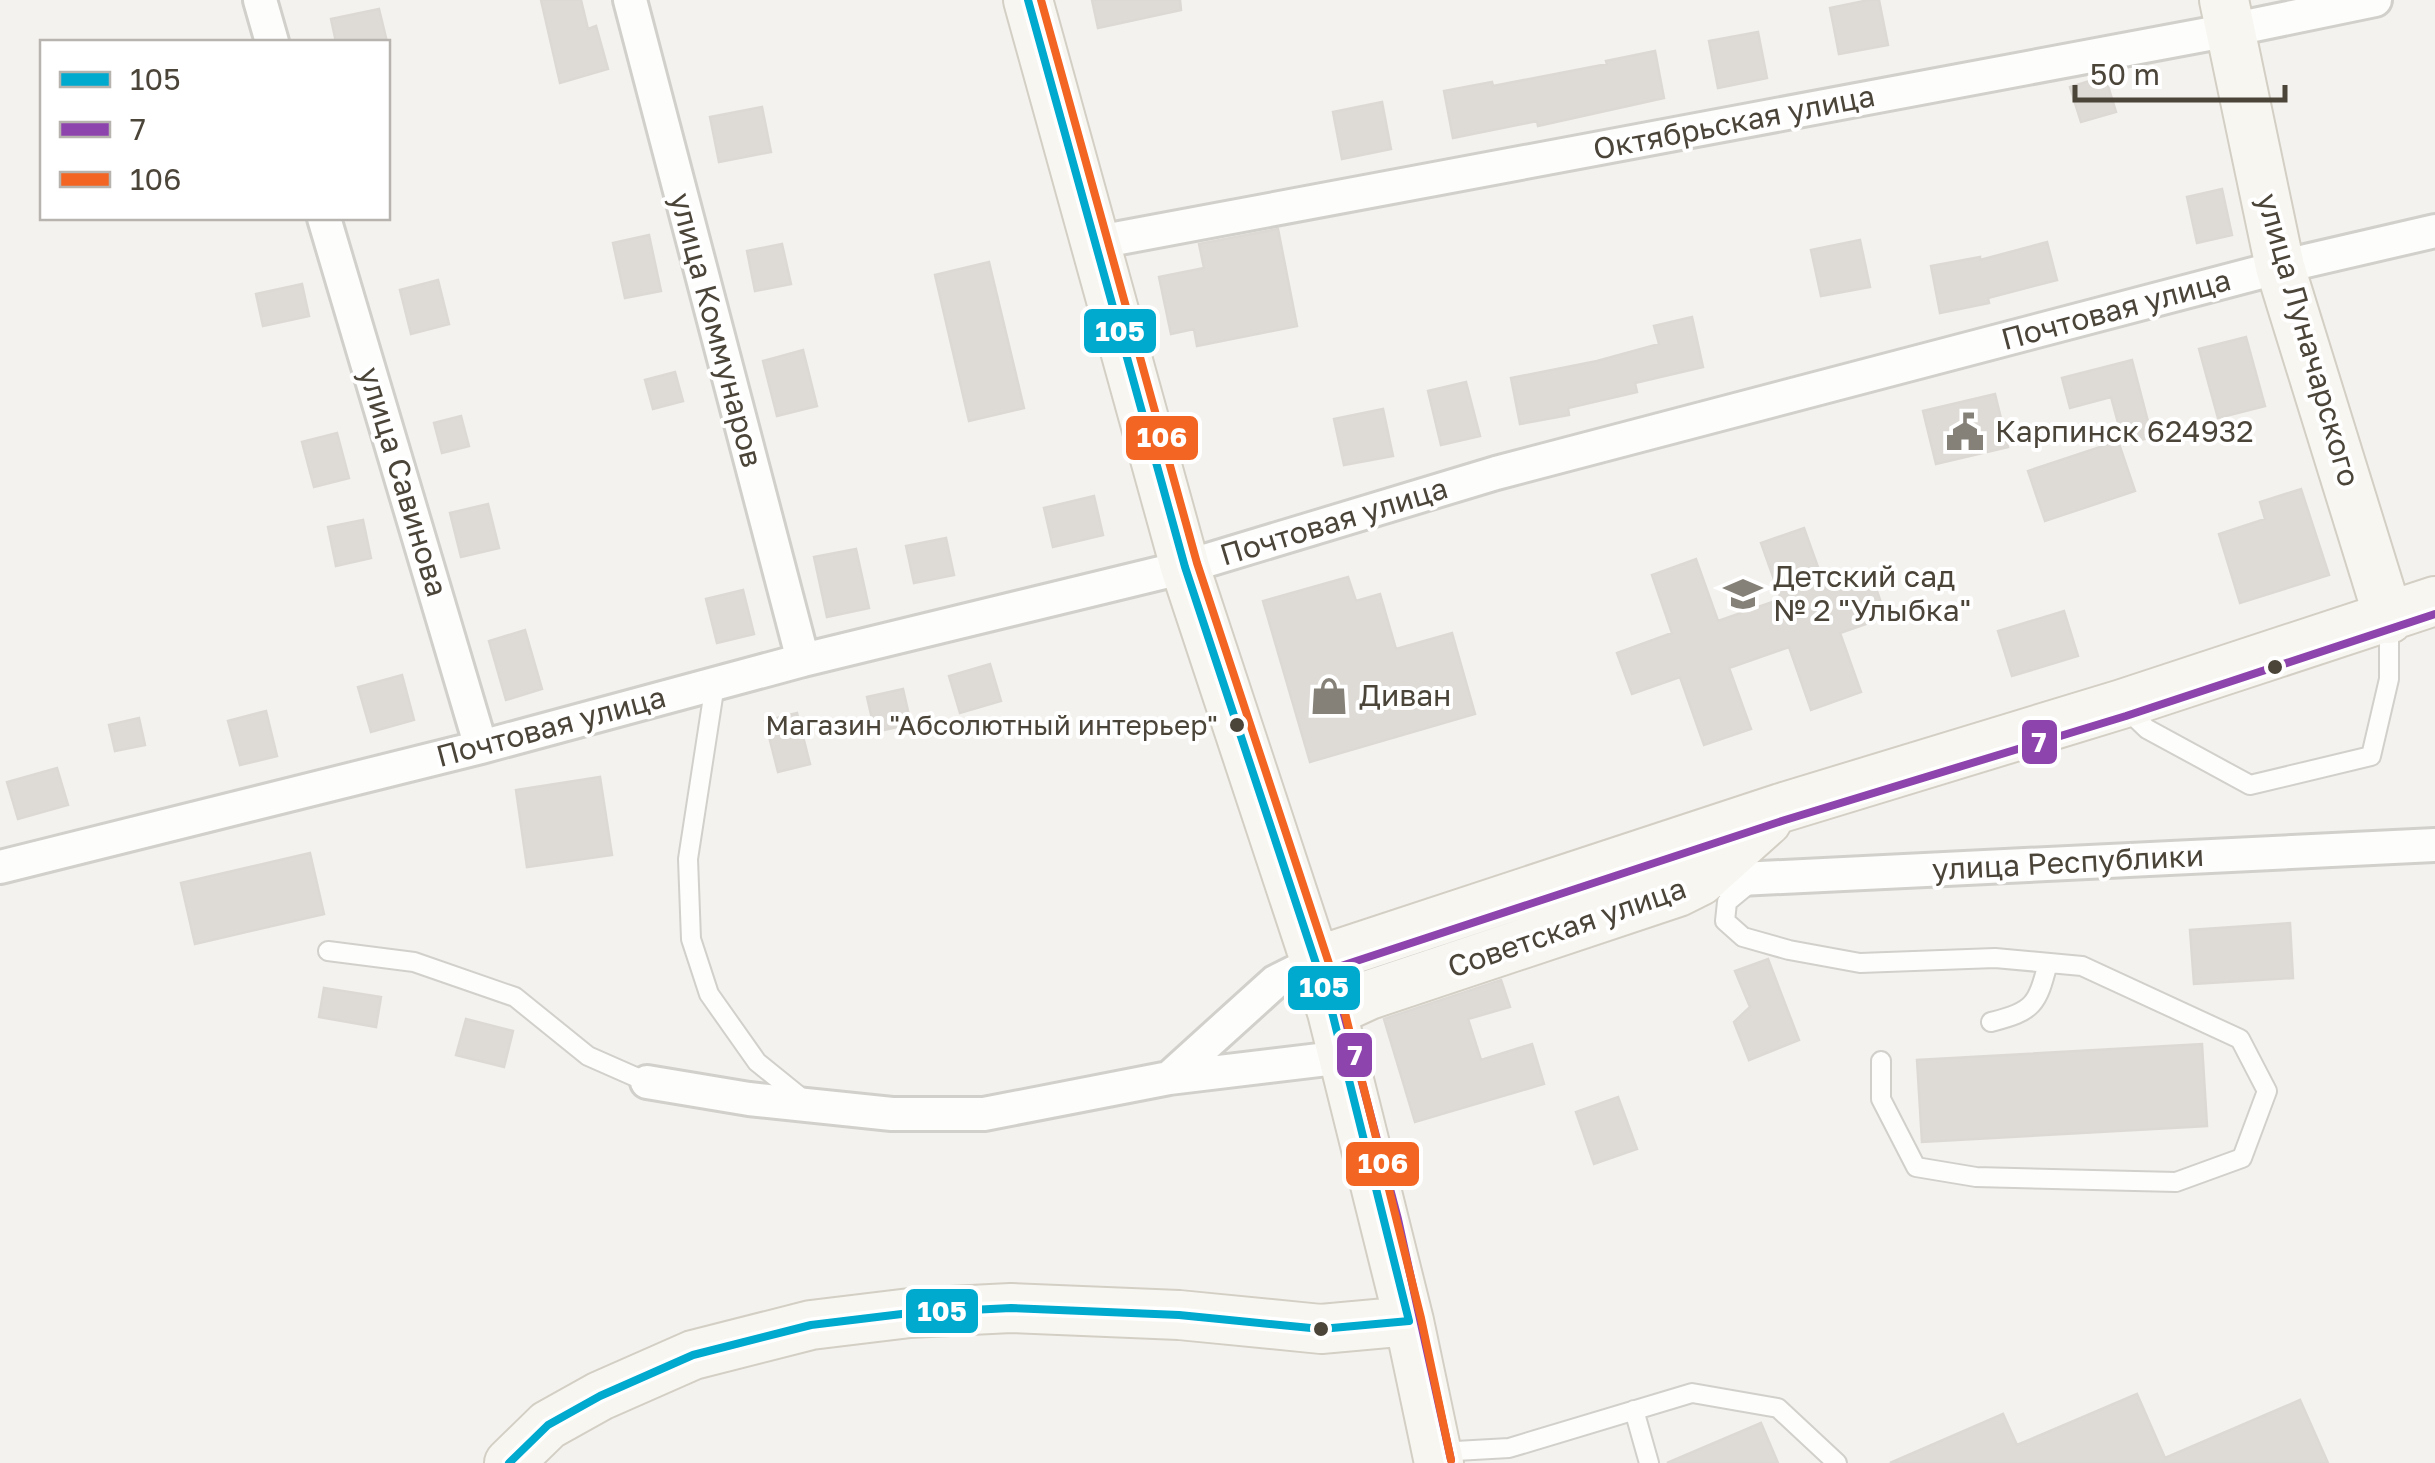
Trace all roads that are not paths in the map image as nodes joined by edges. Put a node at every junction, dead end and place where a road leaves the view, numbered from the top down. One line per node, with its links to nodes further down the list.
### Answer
1 (260, 0): 6 (street)
2 (630, 0): 14 (street, улица Коммунаров)
3 (1028, 0): 9 (street)
4 (2375, 0): 5 (street, Октябрьская улица)
5 (2227, 15): 9 (street, Октябрьская улица); 10 (street, улица Луначарского)
6 (271, 40)
7 (325, 220): 17 (street, улица Савинова)
8 (2435, 231): 10 (street, Почтовая улица)
9 (1093, 244): 11 (street)
10 (2280, 267): 11 (street, Почтовая улица); 13 (street, улица Луначарского)
11 (1184, 566): 14 (street, Почтовая улица); 24 (street)
12 (2435, 601): 13 (street, Советская улица)
13 (2389, 619): 16 (street, Советская улица); 16 (lane)
14 (803, 660): 15 (street, Почтовая улица)
15 (715, 684): 17 (street, Почтовая улица); 32 (lane)
16 (2122, 704): 18 (street, Советская улица)
17 (481, 747): 20 (street, Почтовая улица)
18 (1781, 808): 22 (street, Советская улица); 24 (street, Советская улица)
19 (2435, 845): 21 (street, улица Республики)
20 (0, 867)
21 (1754, 879): 22 (street, улица Республики); 25 (lane)
22 (1700, 881): 26 (street, Советская улица)
23 (328, 951): 31 (lane)
24 (1317, 961): 26 (street); 30 (street)
25 (2048, 963): 27 (lane); 29 (lane)
26 (1332, 1012): 28 (street)
27 (1991, 1022)
28 (1344, 1057): 30 (street); 33 (street)
29 (1881, 1061)
30 (1168, 1078): 32 (street)
31 (647, 1082): 32 (street)
32 (810, 1105)
33 (1409, 1321): 35 (street); 36 (street)
34 (1634, 1410): 35 (lane); 37 (lane); 38 (lane)
35 (1438, 1458)
36 (510, 1463)
37 (1648, 1463)
38 (1837, 1463)

